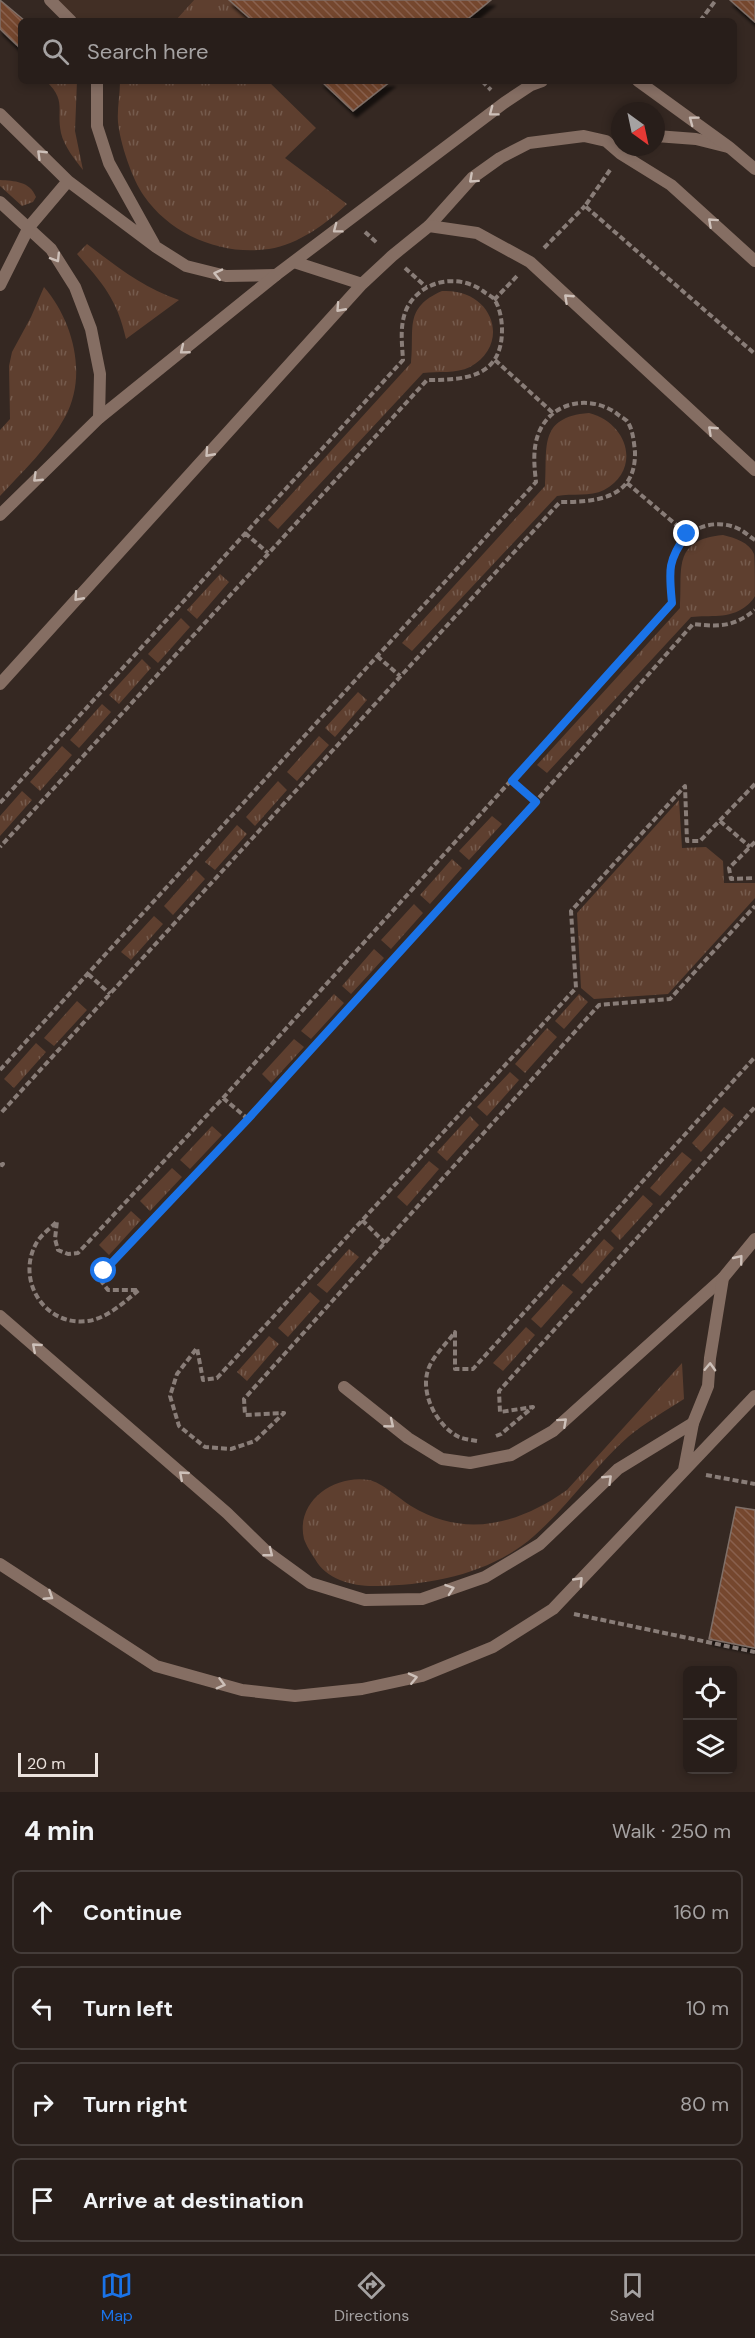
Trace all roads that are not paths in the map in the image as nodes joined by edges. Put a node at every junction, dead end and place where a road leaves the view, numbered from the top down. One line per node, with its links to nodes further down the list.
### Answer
1 (50, 0): 2 (street)
2 (68, 18)
3 (97, 84): 16 (street)
4 (534, 84): 18 (street, one-way to 18)
5 (642, 84): 10 (street, one-way to 5)
6 (0, 114): 12 (street, one-way to 6)
7 (665, 137): 10 (street)
8 (611, 140): 9 (street)
9 (606, 141): 14 (street, one-way to 14); 17 (street, one-way to 9)
10 (729, 147): 11 (street)
11 (755, 169)
12 (68, 181): 15 (street); 16 (street)
13 (0, 202): 15 (street)
14 (429, 226): 20 (street); 23 (street, one-way to 14)
15 (29, 227): 21 (street); 22 (street, one-way to 22)
16 (156, 247): 19 (street, one-way to 16)
17 (755, 261)
18 (294, 262): 19 (street); 20 (street)
19 (276, 275): 22 (street, one-way to 22)
20 (362, 284): 25 (street, one-way to 25)
21 (0, 285)
22 (99, 418): 24 (street, one-way to 24)
23 (755, 470)
24 (0, 515)
25 (0, 684)
26 (755, 1239): 27 (street, one-way to 26)
27 (723, 1278): 29 (street, one-way to 27); 31 (street, one-way to 27)
28 (0, 1316): 31 (street)
29 (344, 1387)
30 (755, 1396): 32 (street)
31 (693, 1423): 32 (street)
32 (684, 1471): 33 (street, one-way to 32)
33 (0, 1564)

